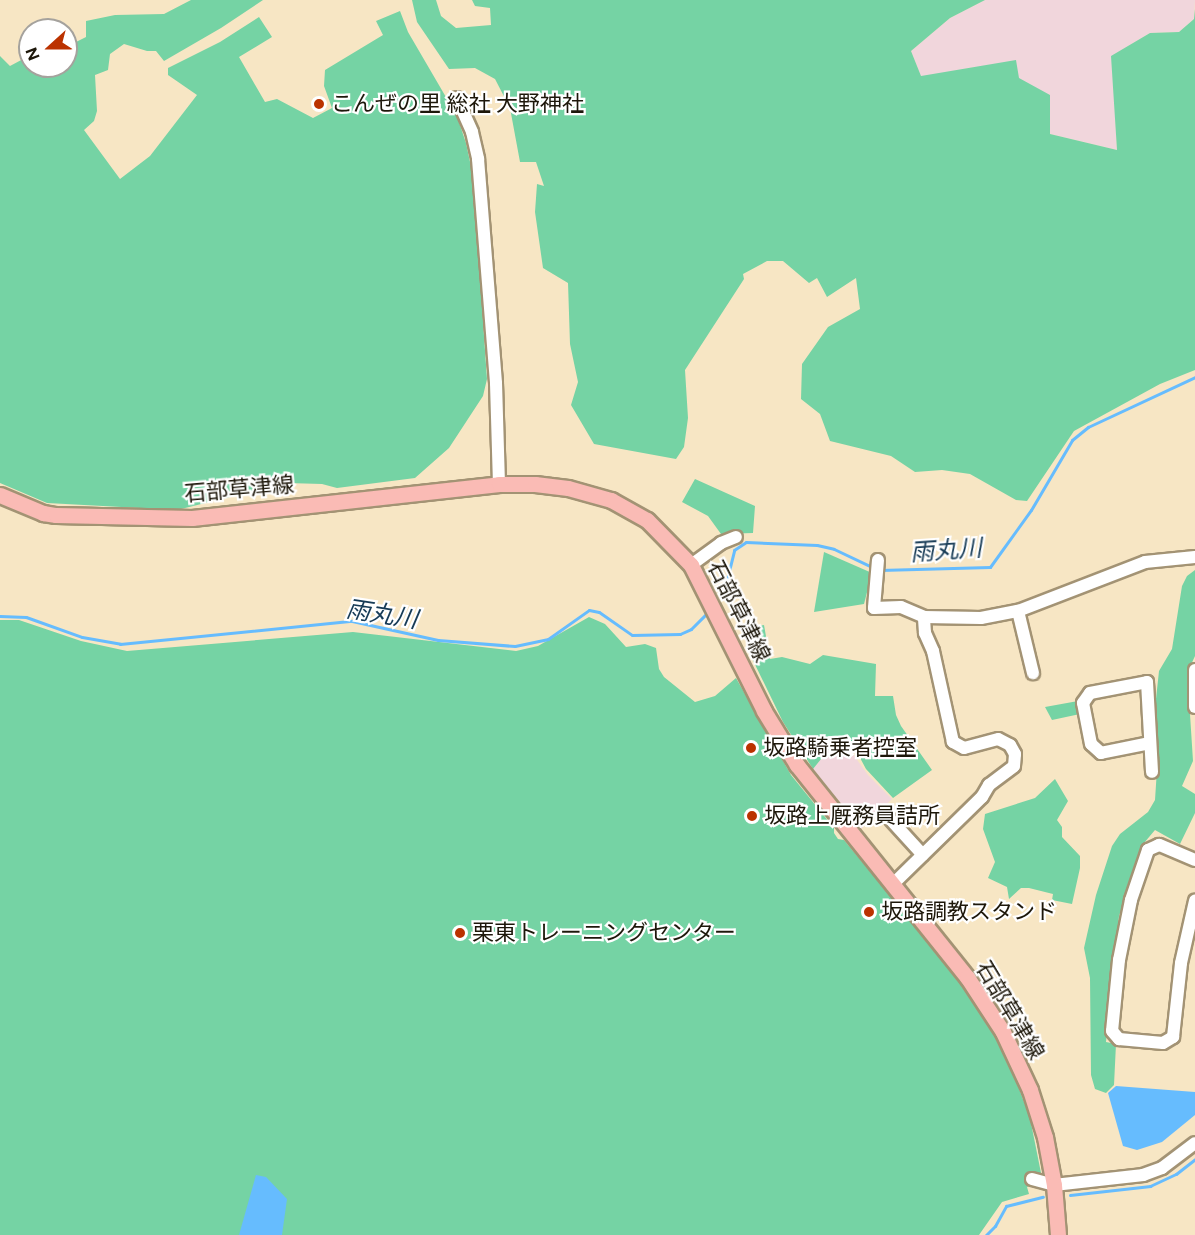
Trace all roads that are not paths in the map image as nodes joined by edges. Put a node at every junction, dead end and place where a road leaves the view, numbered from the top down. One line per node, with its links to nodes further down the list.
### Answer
1 (457, 98): 2 (street)
2 (500, 484): 3 (main road, 石部草津線); 6 (main road, 石部草津線)
3 (0, 495)
4 (736, 537): 6 (street)
5 (1195, 557): 8 (street)
6 (691, 565): 18 (main road, 石部草津線)
7 (877, 566): 9 (street)
8 (1018, 611): 9 (street); 11 (street)
9 (924, 617): 16 (street)
10 (1195, 670): 12 (street)
11 (1033, 673)
12 (1195, 707)
13 (1150, 743): 13 (street); 14 (street)
14 (1152, 772)
15 (891, 820): 16 (street)
16 (923, 855): 18 (street)
17 (1195, 860): 20 (street)
18 (892, 885): 23 (main road, 石部草津線)
19 (1195, 901): 20 (street)
20 (1190, 942)
21 (1195, 1143): 23 (street)
22 (1032, 1179): 23 (street)
23 (1054, 1185): 24 (main road, 石部草津線)
24 (1058, 1235)

